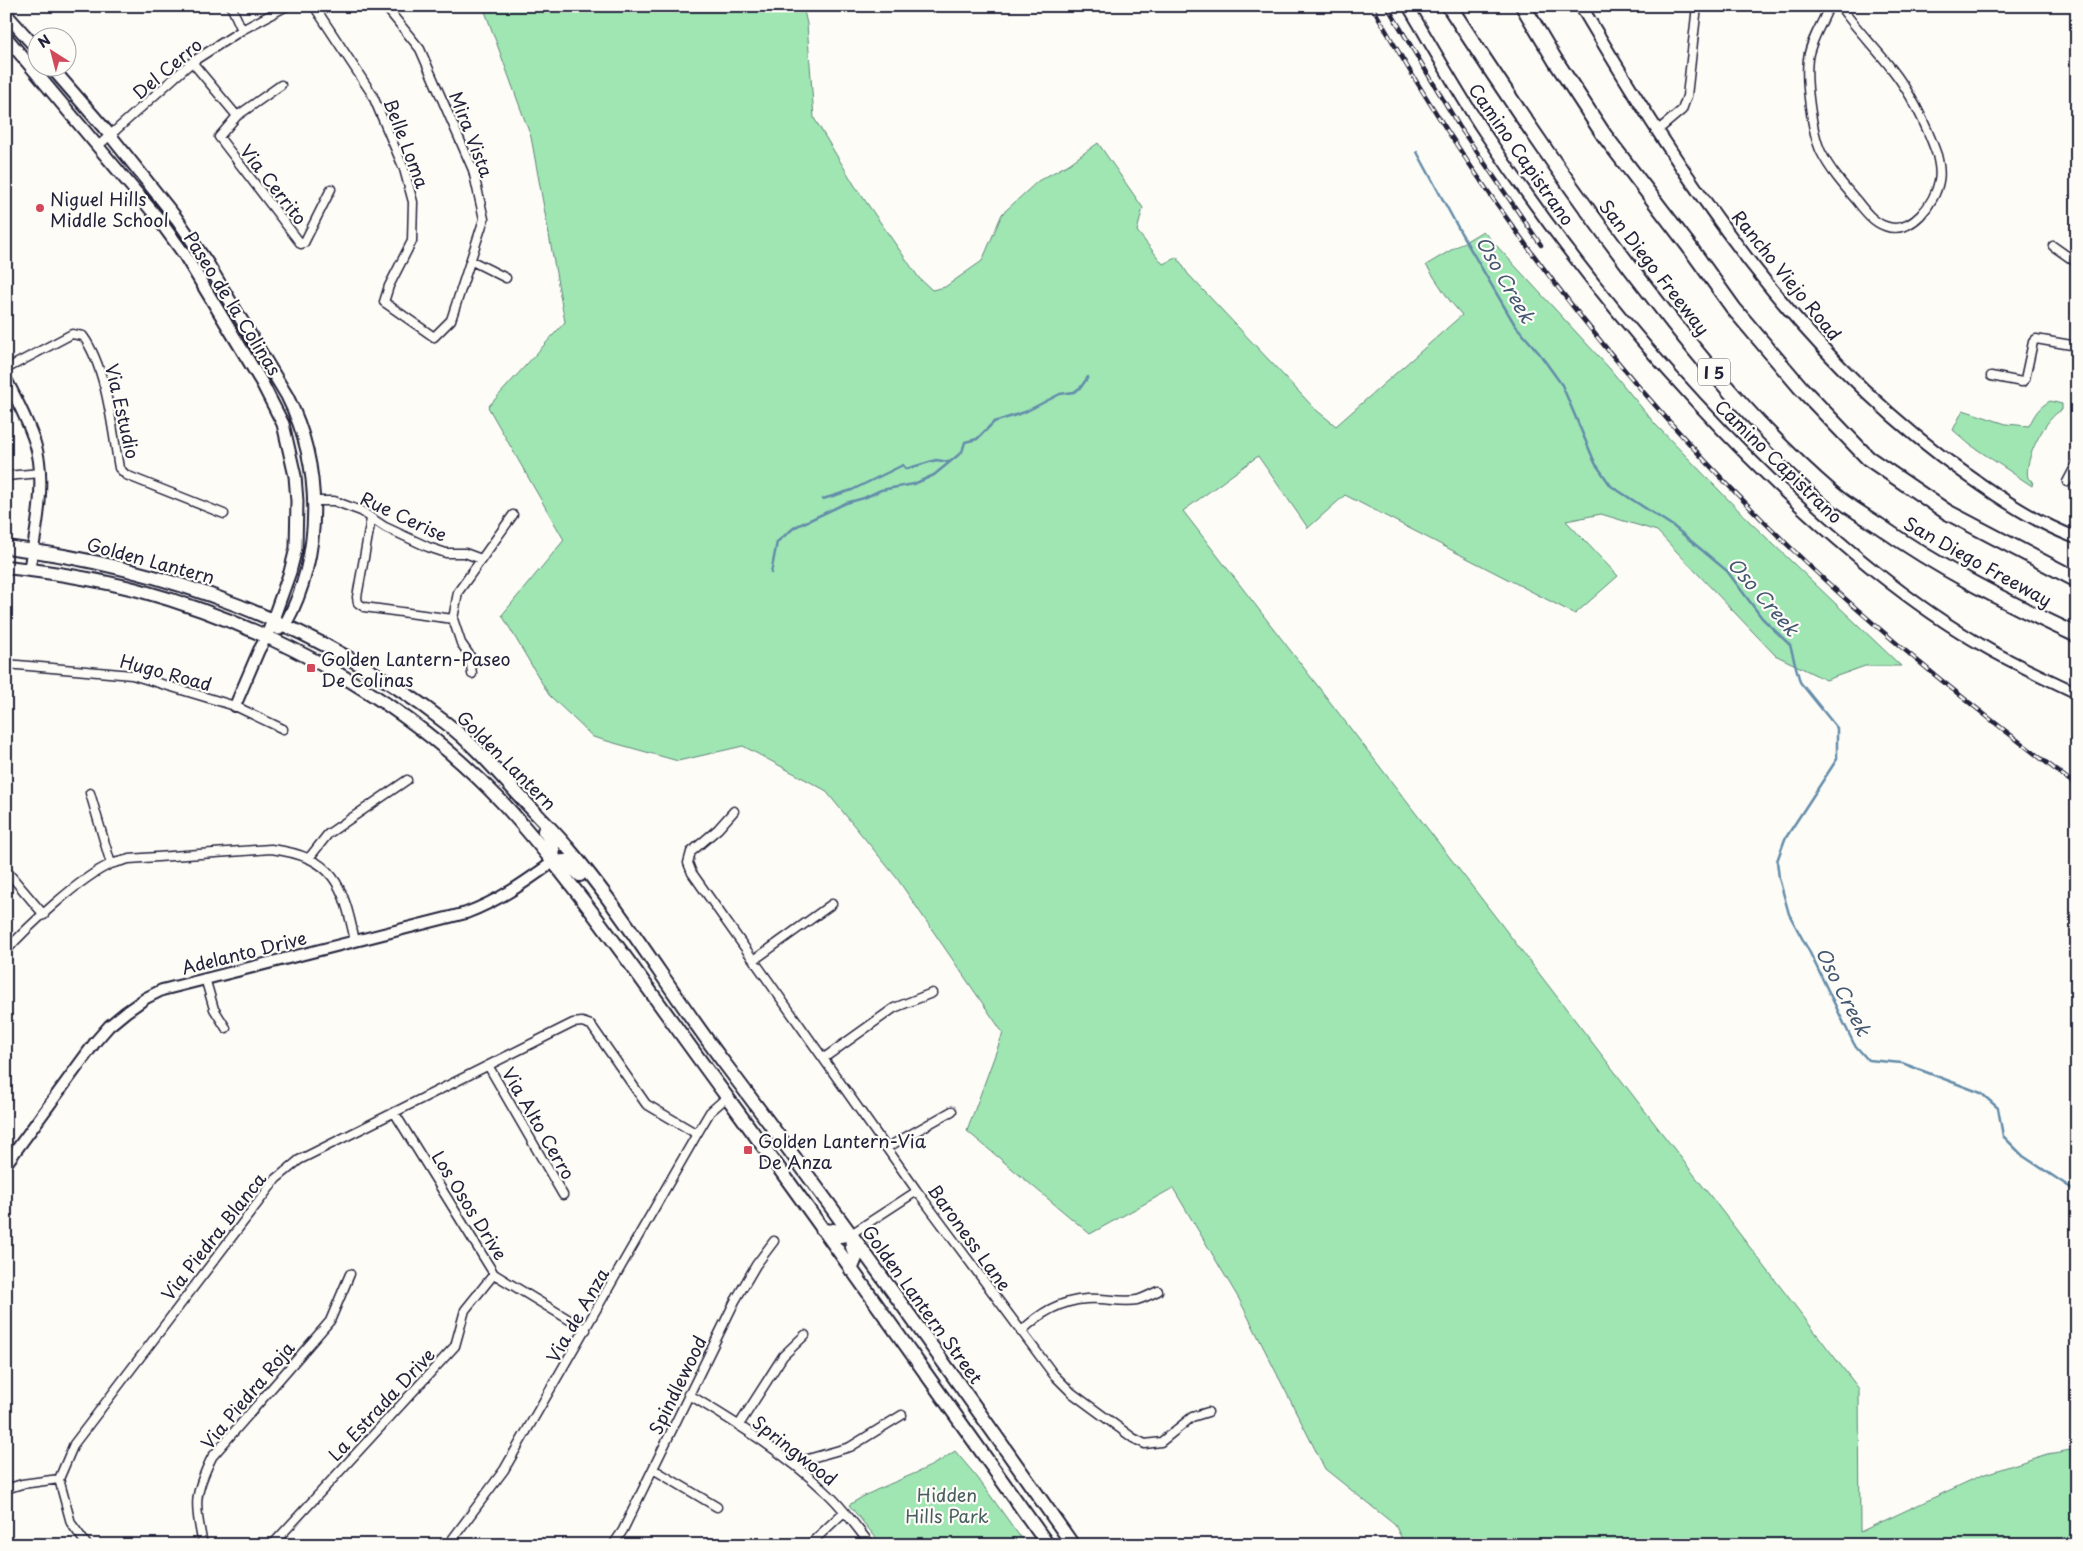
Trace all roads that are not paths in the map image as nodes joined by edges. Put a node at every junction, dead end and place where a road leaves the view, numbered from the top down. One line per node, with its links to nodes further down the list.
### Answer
1 (231, 6): 13 (street)
2 (287, 6): 13 (street, Del Cerro)
3 (314, 6): 28 (street, Belle Loma)
4 (386, 6): 25 (street, Mira Vista)
5 (1408, 6): 56 (street, Camino Capistrano)
6 (1449, 6): 52 (highway, San Diego Freeway / I 5)
7 (1523, 6): 48 (highway, San Diego Freeway)
8 (1581, 6): 20 (main road, Rancho Viejo Road)
9 (1697, 6): 20 (street)
10 (1829, 6): 11 (street)
11 (1840, 6)
12 (6, 14): 15 (main road)
13 (242, 30): 16 (street, Del Cerro)
14 (6, 37): 22 (main road, Paseo de la Colinas)
15 (28, 39)
16 (192, 62): 19 (street); 21 (street, Del Cerro)
17 (61, 78): 21 (main road, Paseo de la Colinas)
18 (281, 85): 19 (street)
19 (237, 116): 23 (street, Via Cerrito)
20 (1657, 131): 42 (main road, Rancho Viejo Road)
21 (110, 136): 22 (street, Del Cerro); 38 (main road, Paseo de la Colinas)
22 (98, 146): 37 (main road, Paseo de la Colinas)
23 (332, 189)
24 (2053, 246): 26 (street)
25 (472, 261): 27 (street); 28 (street, Mira Vista)
26 (2077, 263)
27 (506, 278)
28 (434, 336)
29 (2077, 346): 31 (street)
30 (6, 370): 39 (street, Via Estudio)
31 (1992, 376)
32 (6, 379): 34 (street)
33 (2077, 463): 36 (street)
34 (41, 473): 35 (street); 44 (street)
35 (6, 476)
36 (2067, 482)
37 (296, 501): 38 (main road); 49 (main road, Paseo de la Colinas)
38 (314, 501): 41 (street, Rue Cerise); 51 (main road, Paseo de la Colinas)
39 (224, 514)
40 (513, 516): 45 (street)
41 (371, 519): 45 (street, Rue Cerise); 50 (street)
42 (2077, 538)
43 (6, 547): 44 (main road, Golden Lantern)
44 (32, 550): 47 (street); 49 (main road, Golden Lantern)
45 (480, 559): 50 (street)
46 (6, 567): 47 (main road, Golden Lantern)
47 (28, 570): 53 (main road, Golden Lantern)
48 (2077, 580)
49 (272, 619): 51 (main road, Golden Lantern); 53 (main road, Paseo de la Colinas)
50 (453, 619): 55 (street)
51 (285, 625): 53 (main road, Paseo de la Colinas); 60 (main road, Golden Lantern)
52 (2077, 635)
53 (268, 636): 57 (street, Paseo de la Colinas); 64 (main road, Golden Lantern)
54 (6, 664): 57 (street, Hugo Road)
55 (472, 674)
56 (2077, 693)
57 (235, 706): 58 (street, Hugo Road)
58 (283, 729)
59 (408, 780): 63 (street)
60 (514, 791): 64 (main road); 68 (main road, Golden Lantern)
61 (90, 793): 65 (street)
62 (734, 811): 72 (street, Baroness Lane)
63 (308, 858): 65 (street); 70 (street)
64 (552, 862): 68 (main road); 70 (street, Adelanto Drive); 80 (main road, Golden Lantern)
65 (111, 864): 69 (street)
66 (6, 870): 69 (street)
67 (832, 904): 72 (street)
68 (616, 911): 77 (main road, Golden Lantern)
69 (44, 914): 71 (street)
70 (355, 941): 73 (street, Adelanto Drive)
71 (6, 951)
72 (754, 960): 76 (street, Baroness Lane)
73 (205, 978): 75 (street); 86 (street, Adelanto Drive)
74 (932, 993): 76 (street)
75 (226, 1028)
76 (824, 1058): 85 (street, Baroness Lane)
77 (725, 1065): 79 (main road, Golden Lantern); 80 (main road)
78 (489, 1067): 83 (street, Via Piedra Blanca); 84 (street, Via Piedra Blanca); 88 (street, Via Alto Cerro)
79 (741, 1084): 81 (main road, Golden Lantern Street)
80 (726, 1097): 81 (main road); 84 (street, Via de Anza); 89 (main road)
81 (752, 1100): 90 (main road, Golden Lantern Street)
82 (952, 1111): 85 (street)
83 (394, 1112): 94 (street, Los Osos Drive); 105 (street, Via Piedra Blanca)
84 (697, 1134): 96 (street, Via de Anza)
85 (888, 1147): 87 (street, Baroness Lane)
86 (6, 1164)
87 (917, 1191): 90 (street); 97 (street, Baroness Lane)
88 (563, 1195)
89 (822, 1230): 90 (main road); 92 (main road)
90 (851, 1234): 92 (main road); 117 (main road, Golden Lantern Street)
91 (774, 1241): 99 (street, Spindlewood)
92 (851, 1270): 116 (main road)
93 (350, 1274): 110 (street, Via Piedra Roja)
94 (494, 1274): 96 (street, Los Osos Drive); 111 (street, La Estrada Drive)
95 (1158, 1291): 97 (street)
96 (586, 1330): 112 (street, Via de Anza)
97 (1021, 1332): 100 (street, Baroness Lane)
98 (805, 1335): 102 (street)
99 (688, 1394): 102 (street, Springwood); 104 (street, Spindlewood)
100 (1208, 1412)
101 (902, 1415): 103 (street)
102 (740, 1425): 103 (street, Springwood)
103 (794, 1464): 108 (street, Springwood)
104 (653, 1469): 107 (street); 113 (street, Spindlewood)
105 (59, 1479): 106 (street); 109 (street)
106 (6, 1489)
107 (717, 1507)
108 (844, 1512): 114 (street); 115 (street, Springwood)
109 (87, 1545)
110 (203, 1545)
111 (272, 1545)
112 (448, 1545)
113 (613, 1545)
114 (809, 1545)
115 (871, 1545)
116 (1048, 1545)
117 (1073, 1545)

